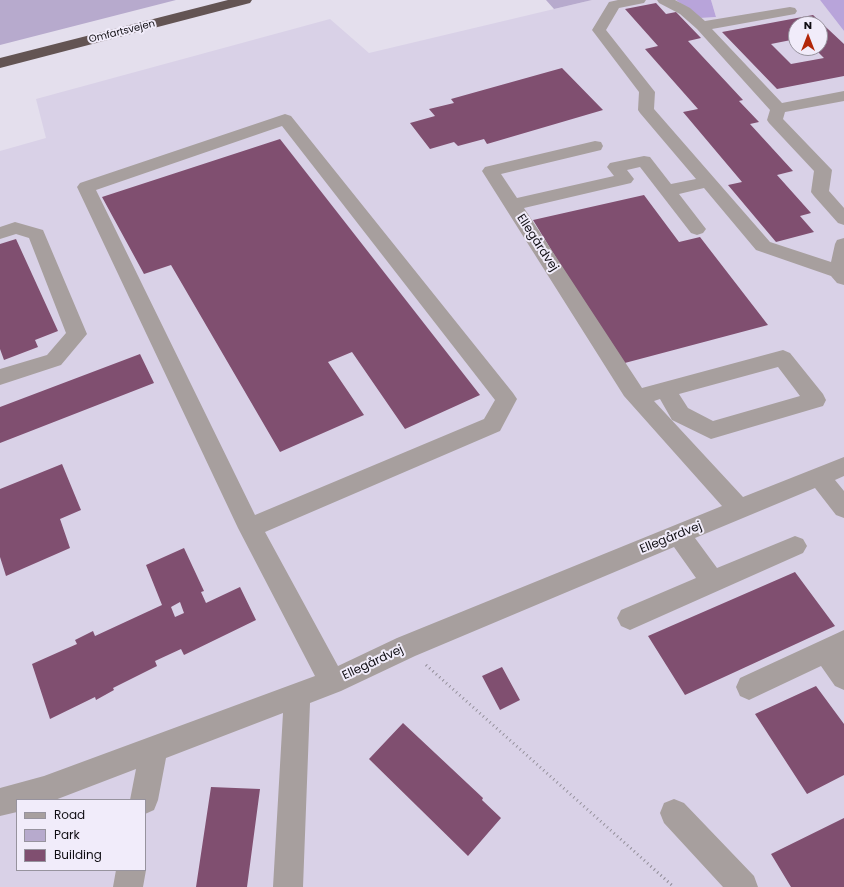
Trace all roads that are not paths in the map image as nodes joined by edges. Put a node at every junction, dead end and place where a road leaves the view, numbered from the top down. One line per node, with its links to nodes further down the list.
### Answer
1 (245, 0): 6 (highway, Omfartsvejen)
2 (639, 0): 10 (street)
3 (664, 0): 5 (street)
4 (790, 11): 5 (street)
5 (702, 26): 8 (street)
6 (0, 63)
7 (844, 96): 8 (street)
8 (778, 109): 13 (street)
9 (595, 146): 12 (street, Ellegårdvej)
10 (708, 182): 11 (street); 17 (street)
11 (667, 191): 12 (street); 14 (street)
12 (512, 205): 20 (street, Ellegårdvej)
13 (844, 219)
14 (697, 229)
15 (0, 233): 18 (street)
16 (843, 249): 17 (street)
17 (841, 274)
18 (0, 377)
19 (665, 390): 19 (street); 20 (street)
20 (638, 397): 24 (street, Ellegårdvej)
21 (844, 466): 22 (street, Ellegårdvej)
22 (819, 477): 23 (street); 24 (street, Ellegårdvej)
23 (844, 508)
24 (740, 510): 26 (street, Ellegårdvej)
25 (250, 528): 25 (street); 32 (street)
26 (679, 535): 28 (street); 32 (street, Ellegårdvej)
27 (795, 546): 28 (street)
28 (713, 582): 29 (street)
29 (630, 618)
30 (834, 647): 31 (street); 33 (street)
31 (844, 677)
32 (332, 682): 34 (street, Ellegårdvej)
33 (749, 687)
34 (297, 695): 35 (street, Ellegårdvej); 41 (street)
35 (153, 751): 36 (street); 37 (street, Ellegårdvej)
36 (144, 799)
37 (0, 802)
38 (674, 813): 42 (street)
39 (131, 871): 40 (street)
40 (128, 887)
41 (288, 887)
42 (743, 887)

